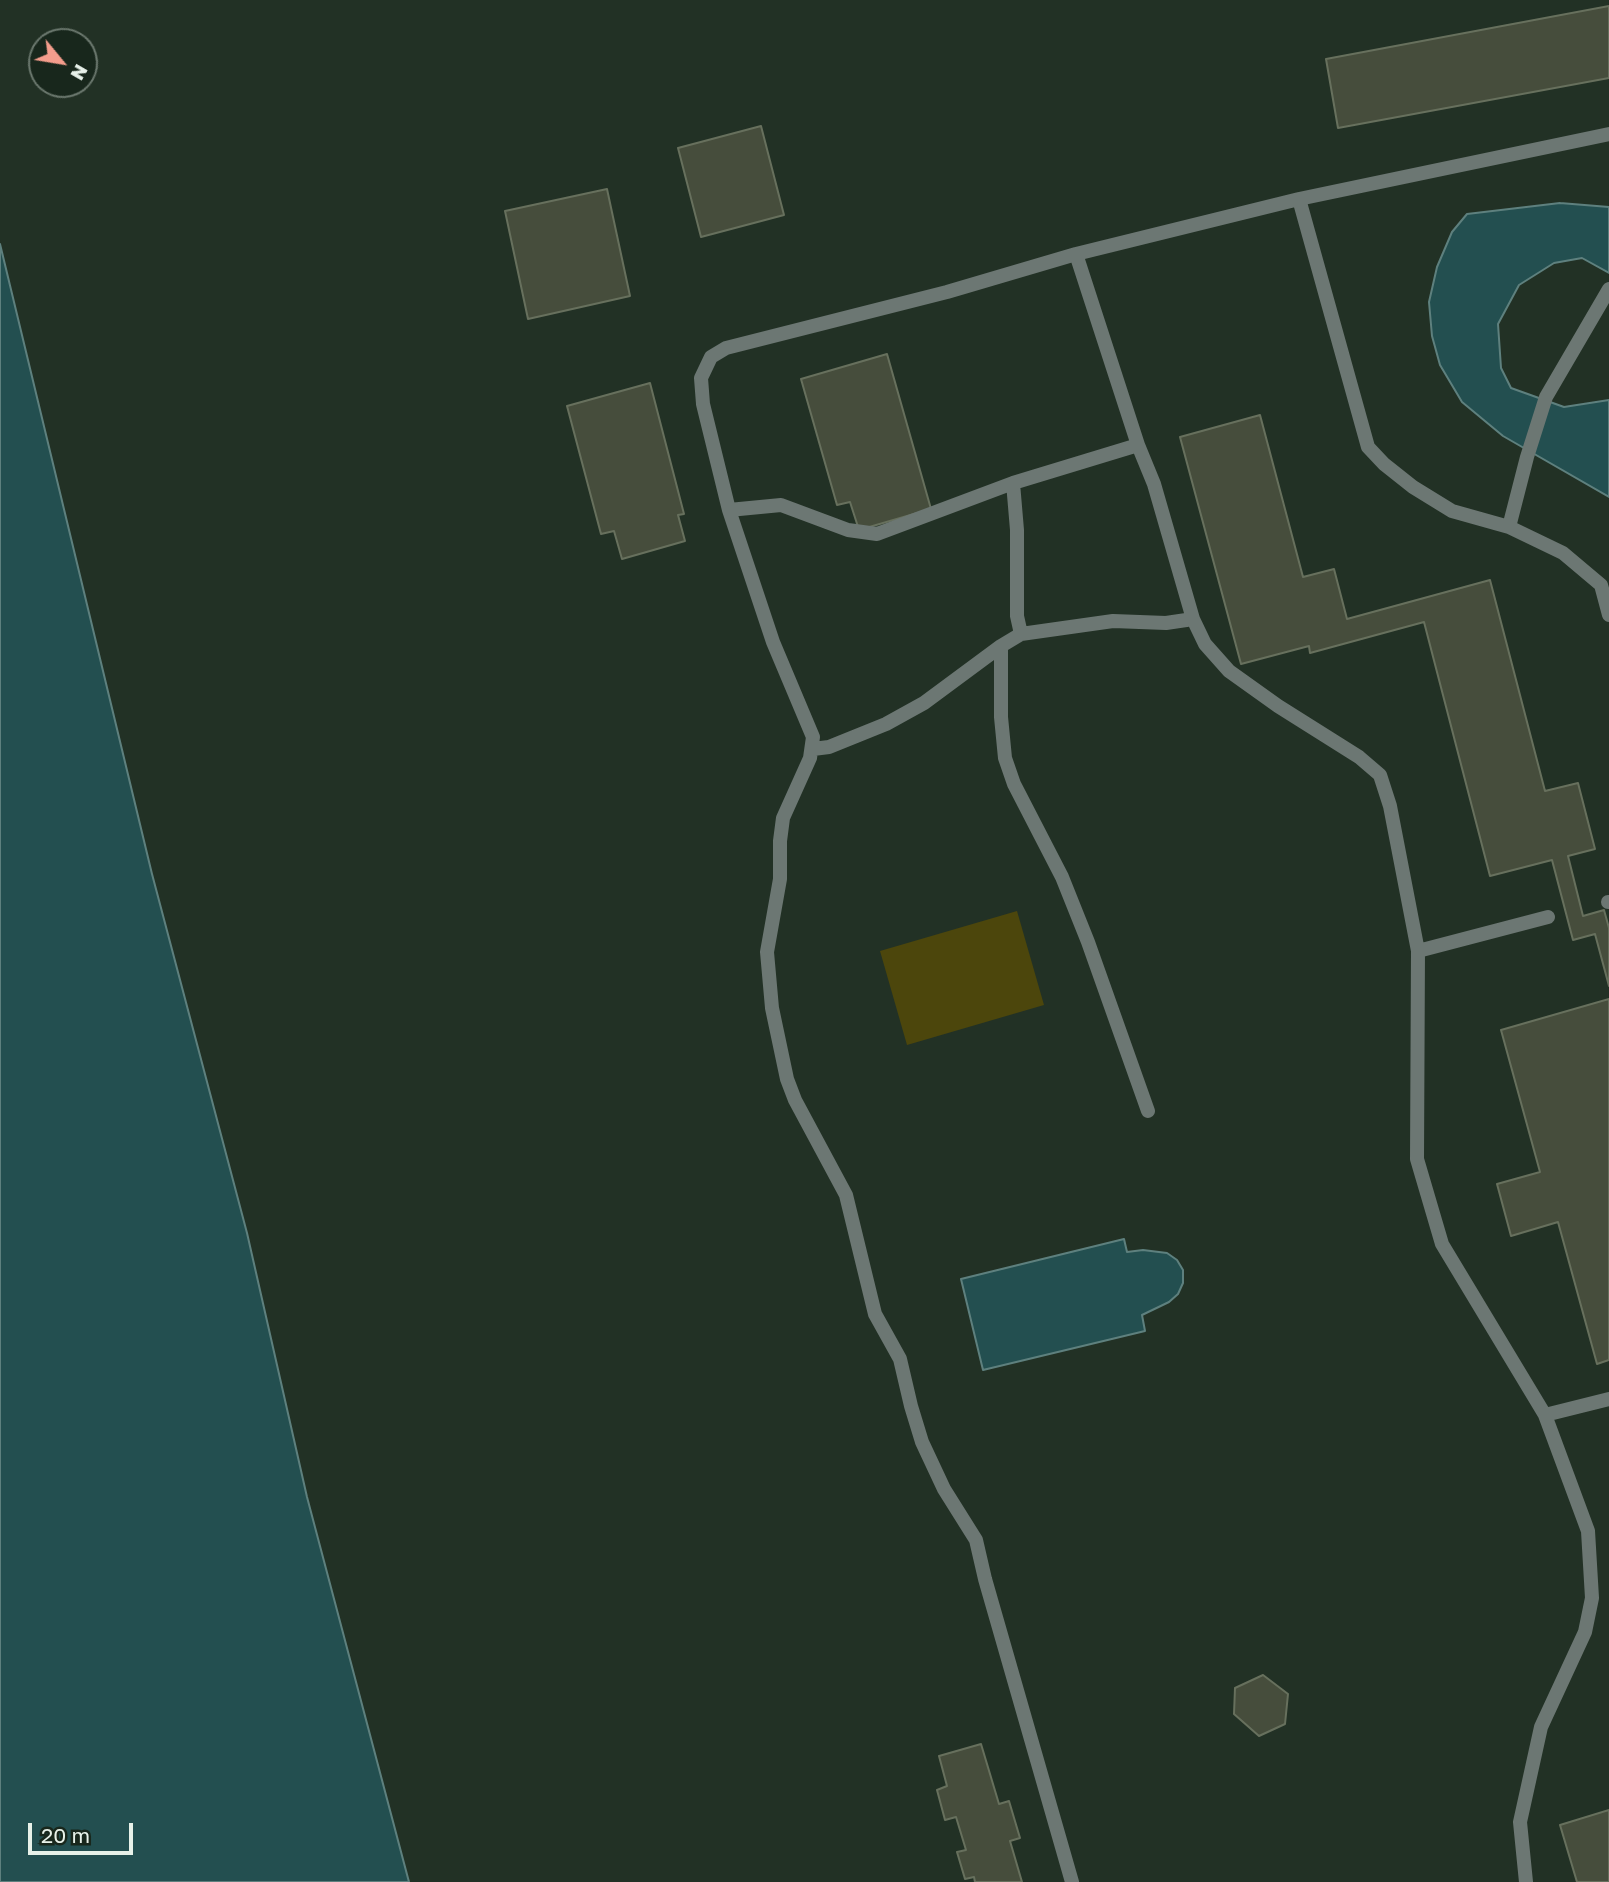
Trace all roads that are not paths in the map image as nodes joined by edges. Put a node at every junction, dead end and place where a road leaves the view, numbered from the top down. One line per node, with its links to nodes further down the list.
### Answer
1 (1609, 134): 2 (lane)
2 (1299, 199): 3 (lane); 8 (lane)
3 (1076, 254): 5 (lane); 7 (lane)
4 (1609, 289): 8 (lane)
5 (1138, 445): 6 (lane); 10 (lane)
6 (1013, 482): 7 (lane); 11 (lane)
7 (729, 510): 13 (lane)
8 (1509, 527): 9 (lane)
9 (1609, 615)
10 (1193, 619): 11 (lane); 15 (lane)
11 (1021, 634): 12 (lane)
12 (1001, 646): 13 (lane); 16 (lane)
13 (813, 749): 19 (lane)
14 (1548, 917): 15 (lane)
15 (1418, 951): 18 (lane)
16 (1148, 1111)
17 (1609, 1399): 18 (lane)
18 (1545, 1415): 20 (lane)
19 (1072, 1882)
20 (1526, 1882)

